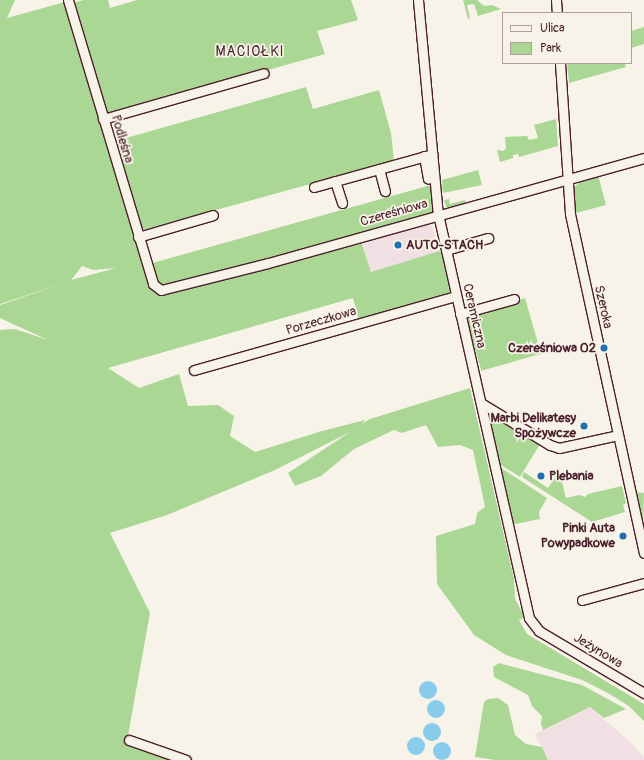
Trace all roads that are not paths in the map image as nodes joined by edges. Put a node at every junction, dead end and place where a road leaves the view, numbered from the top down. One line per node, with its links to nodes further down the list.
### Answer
1 (418, 0): 8 (street, Ceramiczna)
2 (556, 0): 4 (street)
3 (71, 1): 7 (street, Podleśna)
4 (557, 12)
5 (560, 64): 13 (street, Szeroka)
6 (264, 73): 7 (street)
7 (103, 119): 20 (street, Podleśna)
8 (433, 154): 9 (street); 18 (street, Ceramiczna)
9 (424, 156): 11 (street); 12 (street)
10 (644, 158): 13 (street, Czereśniowa)
11 (379, 168): 14 (street); 16 (street)
12 (428, 179)
13 (566, 180): 18 (street, Czereśniowa); 29 (street, Szeroka)
14 (336, 181): 15 (street); 17 (street)
15 (314, 187)
16 (386, 191)
17 (342, 203)
18 (438, 214): 22 (street, Ceramiczna); 23 (street, Czereśniowa)
19 (213, 216): 20 (street)
20 (138, 236): 23 (street, Podleśna)
21 (488, 238): 22 (street)
22 (446, 250): 24 (street, Ceramiczna)
23 (153, 284)
24 (456, 296): 26 (street, Ceramiczna); 27 (street, Porzeczkowa)
25 (514, 299): 26 (street)
26 (460, 314): 28 (street, Ceramiczna)
27 (194, 370)
28 (481, 403): 29 (street); 33 (street, Ceramiczna)
29 (618, 435): 30 (street, Szeroka)
30 (644, 553)
31 (644, 583): 32 (street)
32 (582, 600)
33 (539, 631): 34 (street, Jeżynowa)
34 (644, 693)
35 (129, 740): 36 (street)
36 (186, 760)

